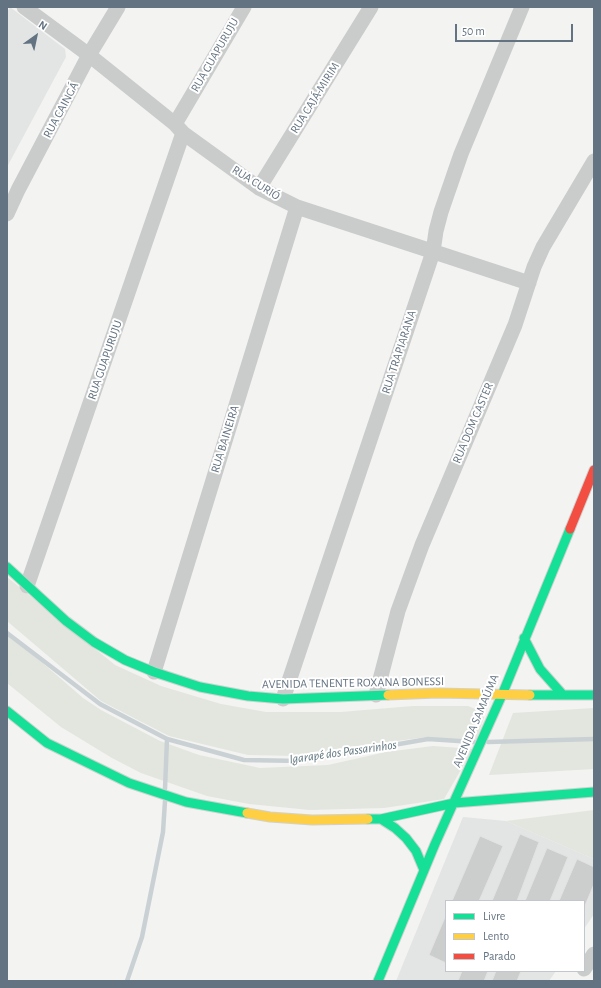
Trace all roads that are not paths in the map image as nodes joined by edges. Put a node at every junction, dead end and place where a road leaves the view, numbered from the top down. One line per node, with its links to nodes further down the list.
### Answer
1 (24, 7): 6 (street, RUA CURIÓ)
2 (118, 7): 6 (street, RUA CAINGÁ)
3 (244, 7): 7 (street, RUA GUAPURUJU)
4 (371, 7): 9 (street, RUA CAJÁ-MIRIM)
5 (522, 7): 12 (street, RUA TRAPIARANA)
6 (90, 55): 7 (street, RUA CURIÓ); 11 (street, RUA CAINGÁ)
7 (179, 128): 9 (street, RUA CURIÓ); 17 (street, RUA GUAPURUJU)
8 (594, 162): 13 (street, RUA DOM CASTER)
9 (259, 188): 10 (street, RUA CURIÓ)
10 (297, 207): 12 (street, RUA CURIÓ); 19 (street, RUA BAINEIRA)
11 (7, 214)
12 (433, 252): 13 (street, RUA CURIÓ); 24 (street, RUA TRAPIARANA)
13 (529, 282): 23 (street, RUA DOM CASTER)
14 (594, 470): 15 (street, AVENIDA SAMAÚMA)
15 (588, 497): 18 (street, AVENIDA SAMAÚMA)
16 (7, 567): 17 (street, AVENIDA TENENTE ROXANA BONESSI)
17 (27, 586): 19 (street, AVENIDA TENENTE ROXANA BONESSI)
18 (524, 638): 20 (street, AVENIDA SAMAÚMA); 21 (street)
19 (154, 672): 24 (street, AVENIDA TENENTE ROXANA BONESSI)
20 (502, 695): 21 (street, AVENIDA TENENTE ROXANA BONESSI); 23 (street, AVENIDA TENENTE ROXANA BONESSI); 27 (street, AVENIDA SAMAÚMA)
21 (563, 695): 22 (street, AVENIDA TENENTE ROXANA BONESSI)
22 (594, 695)
23 (376, 696): 24 (street, AVENIDA TENENTE ROXANA BONESSI)
24 (282, 699)
25 (7, 711): 28 (street)
26 (594, 792): 27 (street)
27 (454, 803): 28 (street); 29 (street, AVENIDA SAMAÚMA)
28 (381, 819): 29 (street)
29 (424, 870): 33 (street, AVENIDA SAMAÚMA)
30 (594, 954): 31 (street)
31 (585, 967)
32 (582, 972): 34 (street)
33 (378, 981)
34 (576, 981)

